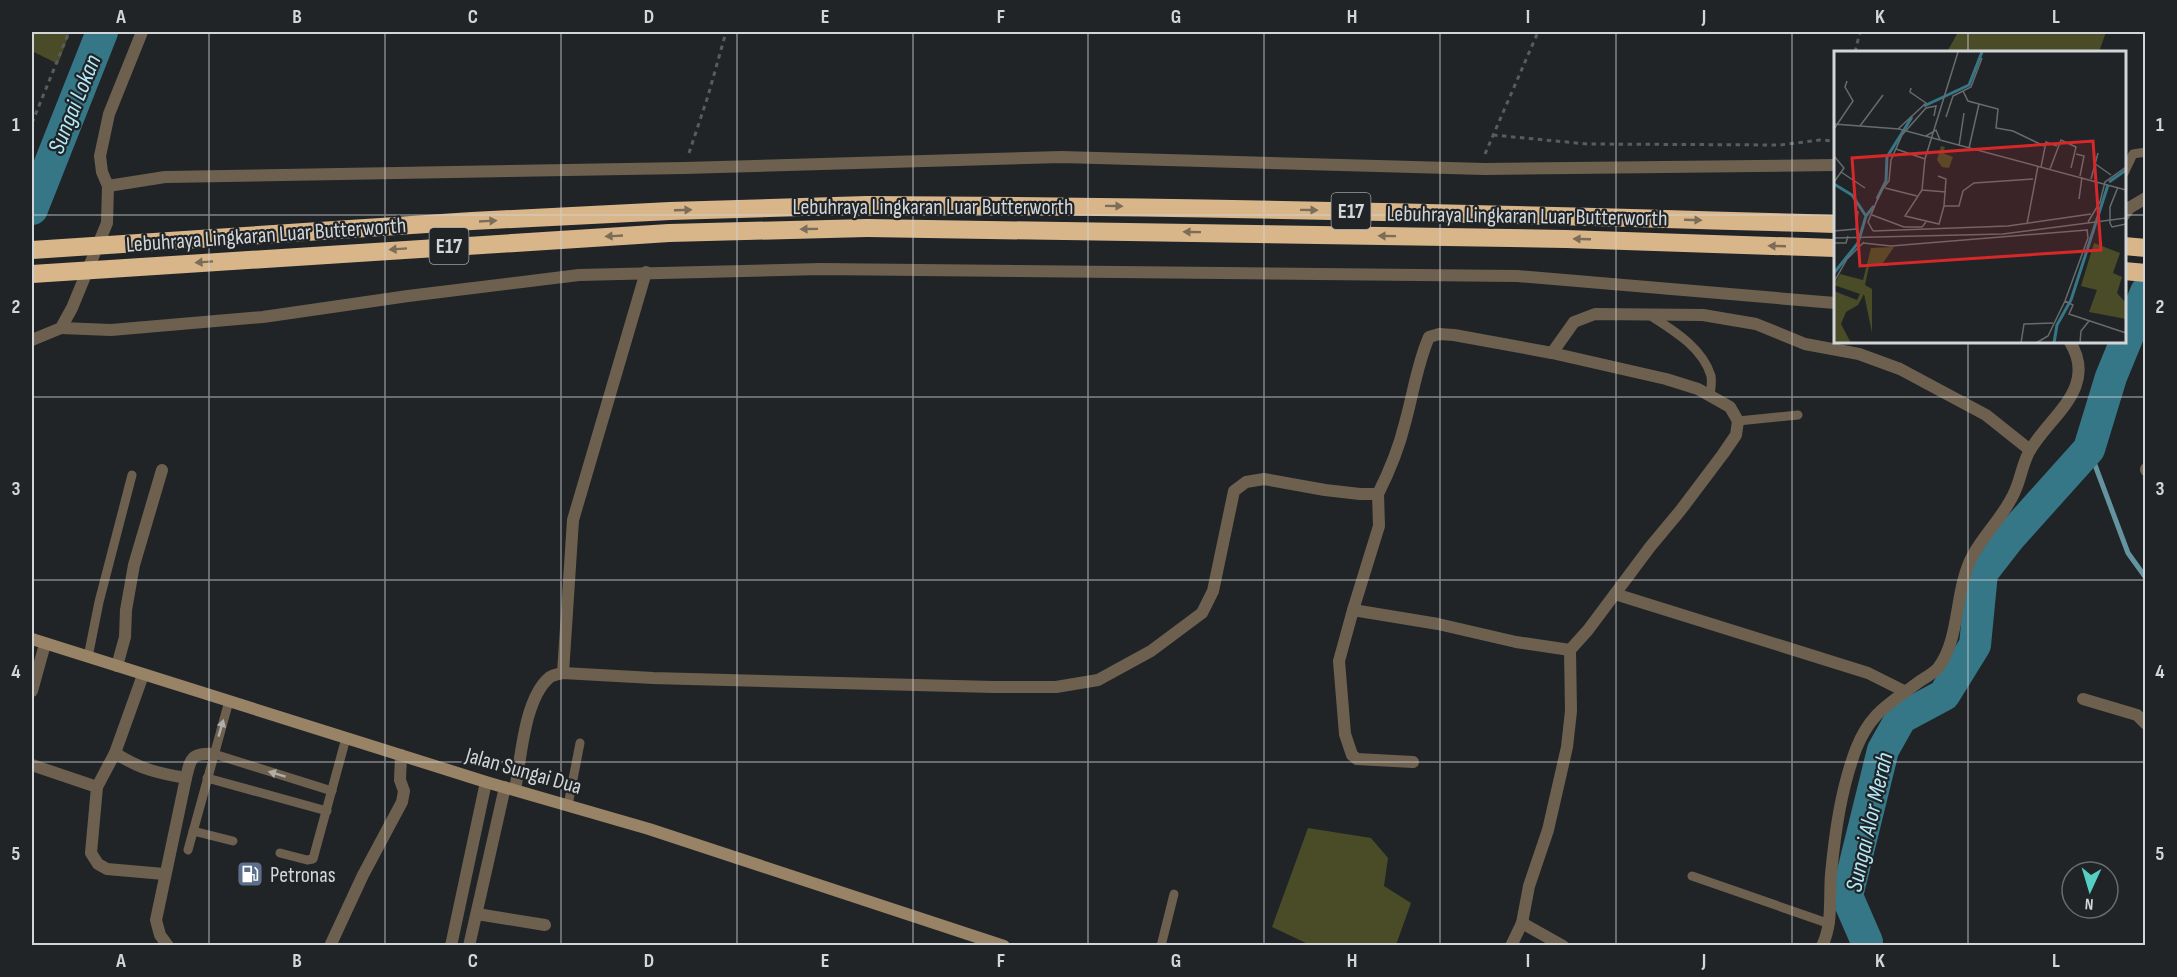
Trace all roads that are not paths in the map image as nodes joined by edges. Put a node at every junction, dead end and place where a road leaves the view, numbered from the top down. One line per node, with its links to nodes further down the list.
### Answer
1 (142, 32): 5 (street)
2 (2145, 152): 4 (lane)
3 (1834, 165): 5 (street)
4 (2126, 168)
5 (108, 186): 19 (street)
6 (2145, 198): 7 (street)
7 (2126, 210)
8 (1834, 224): 12 (highway, Lebuhraya Lingkaran Luar Butterworth / E17, one-way to 8, bridge)
9 (2126, 246): 11 (highway)
10 (1834, 248): 16 (highway, Lebuhraya Lingkaran Luar Butterworth / E17, one-way to 16, bridge)
11 (2145, 248)
12 (32, 250)
13 (2126, 271): 15 (highway)
14 (646, 272): 17 (street); 19 (street); 37 (street)
15 (2145, 273)
16 (32, 274)
17 (1834, 303)
18 (1651, 316): 22 (street); 23 (lane); 26 (street)
19 (61, 328): 20 (street)
20 (32, 340)
21 (2071, 344): 26 (street)
22 (1552, 353): 23 (street); 29 (street)
23 (1710, 395): 25 (street)
24 (1798, 415): 25 (lane)
25 (1738, 421): 30 (street)
26 (2030, 450): 40 (street)
27 (162, 470): 36 (street)
28 (132, 475): 35 (lane)
29 (1378, 494): 31 (street); 37 (street)
30 (1615, 594): 34 (street); 40 (street)
31 (1353, 610): 34 (street); 49 (street)
32 (32, 639): 33 (main road, Jalan Sungai Dua)
33 (45, 644): 35 (main road, Jalan Sungai Dua); 39 (street)
34 (1570, 650): 67 (street)
35 (87, 657): 36 (main road, Jalan Sungai Dua)
36 (117, 666): 38 (main road, Jalan Sungai Dua)
37 (563, 673): 55 (street)
38 (143, 675): 42 (main road, Jalan Sungai Dua); 46 (street)
39 (32, 691)
40 (1906, 692): 68 (street)
41 (2083, 699): 43 (street)
42 (229, 701): 44 (main road, Jalan Sungai Dua); 47 (lane, one-way to 42)
43 (2145, 724)
44 (345, 738): 48 (main road, Jalan Sungai Dua); 56 (lane)
45 (580, 743): 57 (lane)
46 (115, 753): 51 (street); 54 (street)
47 (214, 754): 51 (street); 52 (lane); 56 (lane, one-way to 47)
48 (401, 756): 53 (main road, Jalan Sungai Dua); 71 (street)
49 (1413, 762)
50 (32, 765): 54 (street)
51 (186, 778): 63 (street)
52 (207, 778): 58 (lane); 59 (lane)
53 (486, 782): 55 (main road, Jalan Sungai Dua); 72 (street)
54 (97, 787): 63 (street)
55 (510, 789): 57 (main road, Jalan Sungai Dua); 66 (street)
56 (332, 791): 58 (lane)
57 (568, 805): 74 (main road, Jalan Sungai Dua)
58 (327, 811): 62 (lane)
59 (193, 831): 60 (lane); 61 (lane)
60 (233, 841)
61 (188, 850)
62 (280, 853)
63 (164, 874): 70 (street)
64 (1692, 876): 68 (lane)
65 (1174, 894): 75 (lane)
66 (477, 914): 69 (street); 73 (street)
67 (1522, 923): 76 (street); 77 (street)
68 (1830, 924): 78 (street)
69 (545, 925)
70 (168, 945)
71 (330, 945)
72 (451, 945)
73 (469, 945)
74 (1004, 945)
75 (1161, 945)
76 (1511, 945)
77 (1563, 945)
78 (1822, 945)

